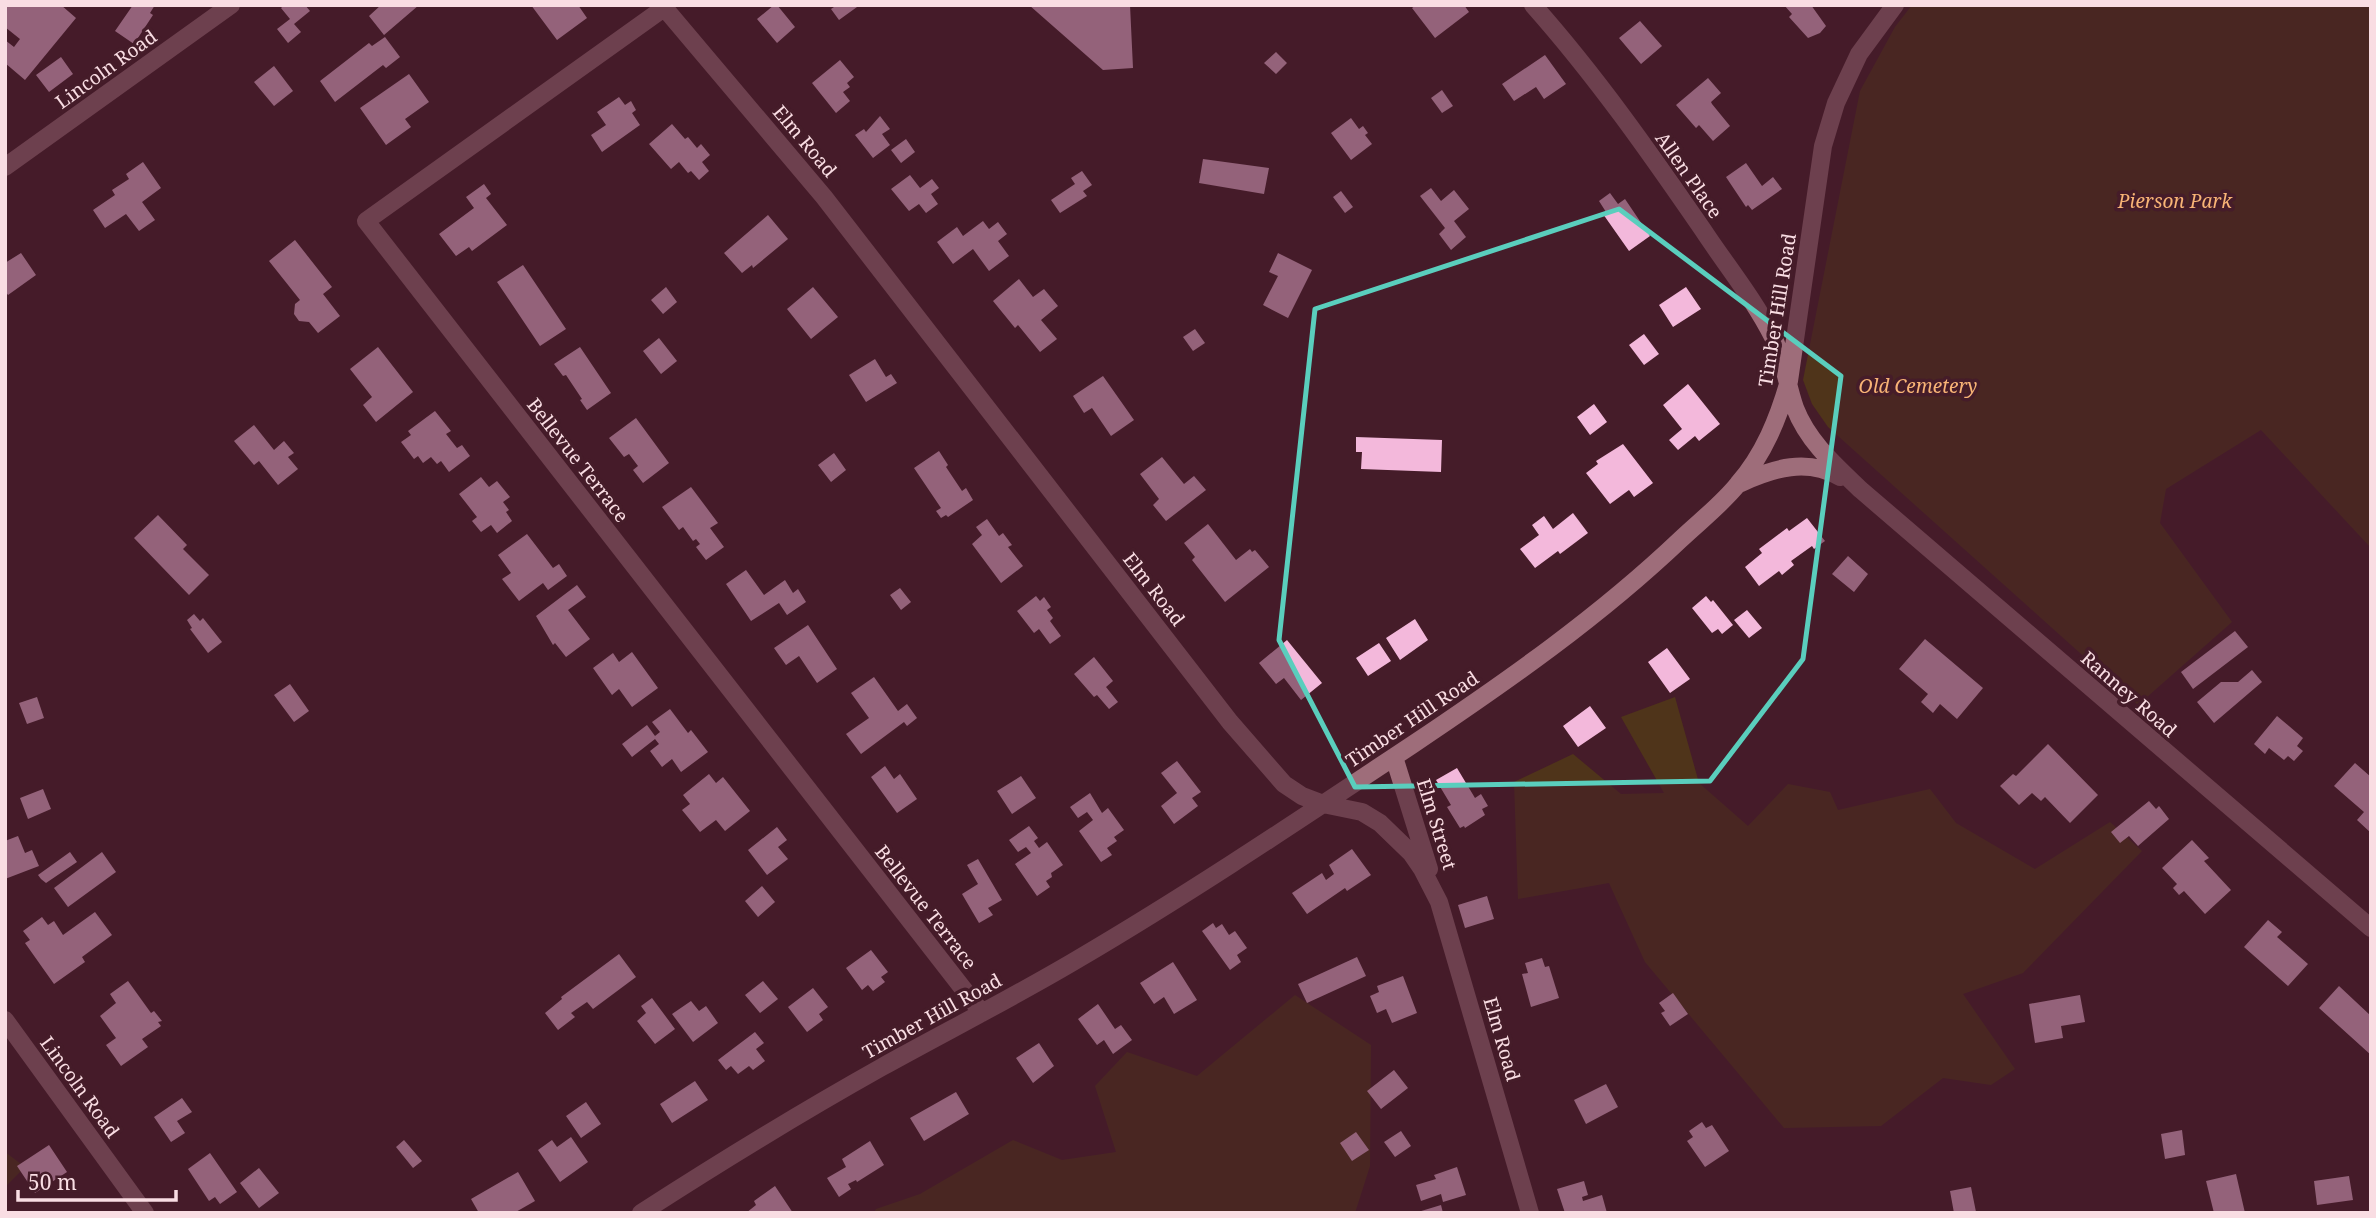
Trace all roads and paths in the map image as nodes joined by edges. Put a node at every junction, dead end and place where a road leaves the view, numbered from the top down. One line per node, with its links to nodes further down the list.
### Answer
1 (231, 5): 5 (street, Lincoln Road)
2 (1534, 5): 6 (street, Allen Place)
3 (1895, 5): 6 (street, Timber Hill Road)
4 (663, 6): 10 (street, Elm Road); 13 (street, Bellevue Terrace)
5 (5, 167)
6 (1789, 382): 7 (street, Timber Hill Road); 8 (street, Ranney Road)
7 (1738, 485): 8 (street, Ranney Road); 9 (street, Timber Hill Road)
8 (1861, 490): 12 (street, Ranney Road)
9 (1394, 757): 10 (street, Timber Hill Road); 11 (street, Elm Street)
10 (1322, 804): 11 (street, Elm Road); 13 (street, Timber Hill Road)
11 (1439, 902): 17 (street, Elm Road)
12 (2371, 928)
13 (982, 1013): 16 (street, Timber Hill Road)
14 (5, 1020): 15 (street, Lincoln Road)
15 (145, 1213)
16 (641, 1213)
17 (1530, 1213)

